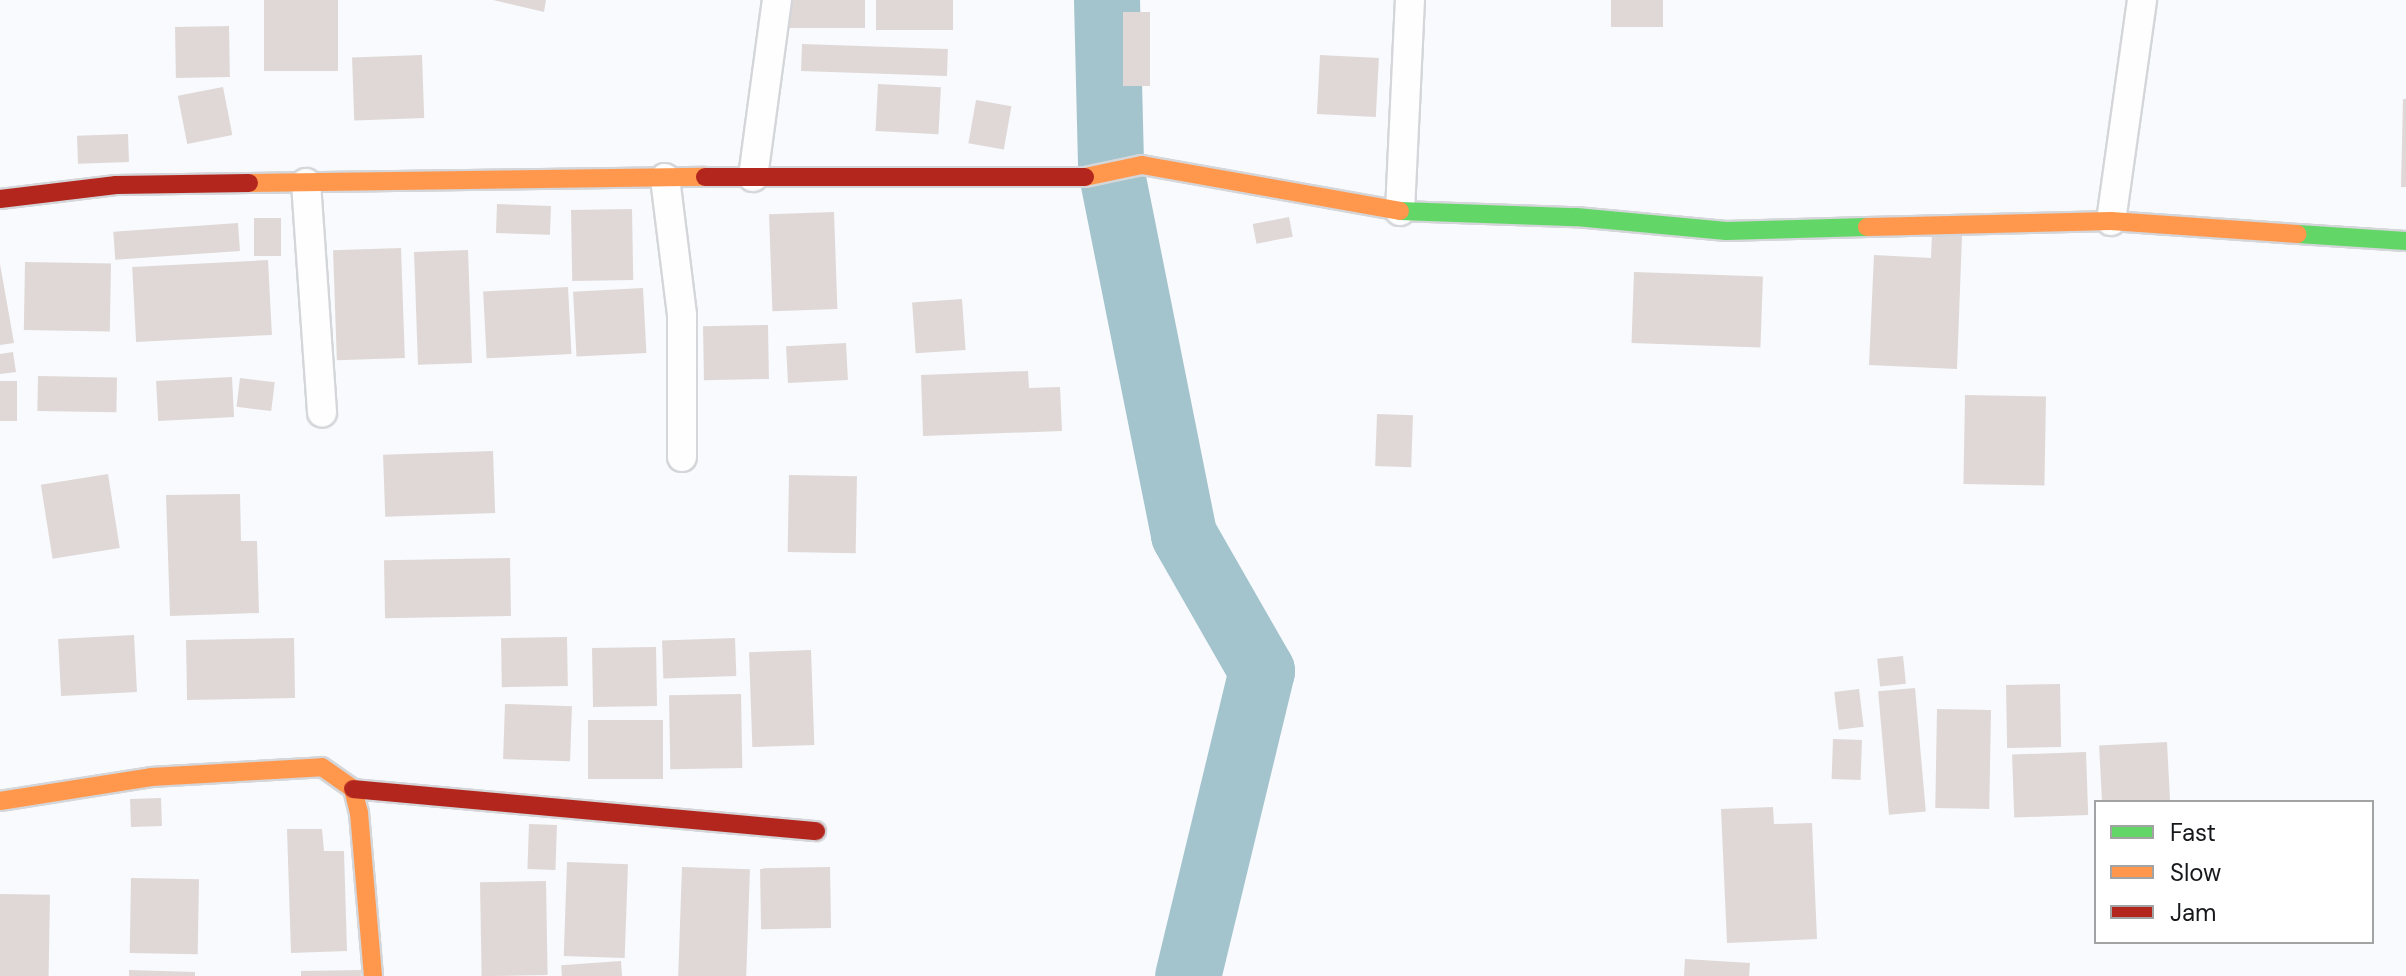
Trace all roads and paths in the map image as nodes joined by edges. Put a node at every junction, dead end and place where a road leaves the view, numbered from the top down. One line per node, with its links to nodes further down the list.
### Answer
1 (777, 0): 4 (street)
2 (1410, 0): 8 (street)
3 (2142, 0): 9 (street)
4 (753, 177): 5 (street); 8 (street)
5 (665, 178): 6 (street); 12 (street)
6 (306, 183): 7 (street); 11 (street)
7 (0, 199)
8 (1400, 211): 9 (street)
9 (2111, 221): 10 (street)
10 (2406, 241)
11 (322, 412)
12 (682, 457)
13 (353, 789): 14 (street); 15 (street); 16 (street)
14 (0, 801)
15 (816, 831)
16 (373, 976)

